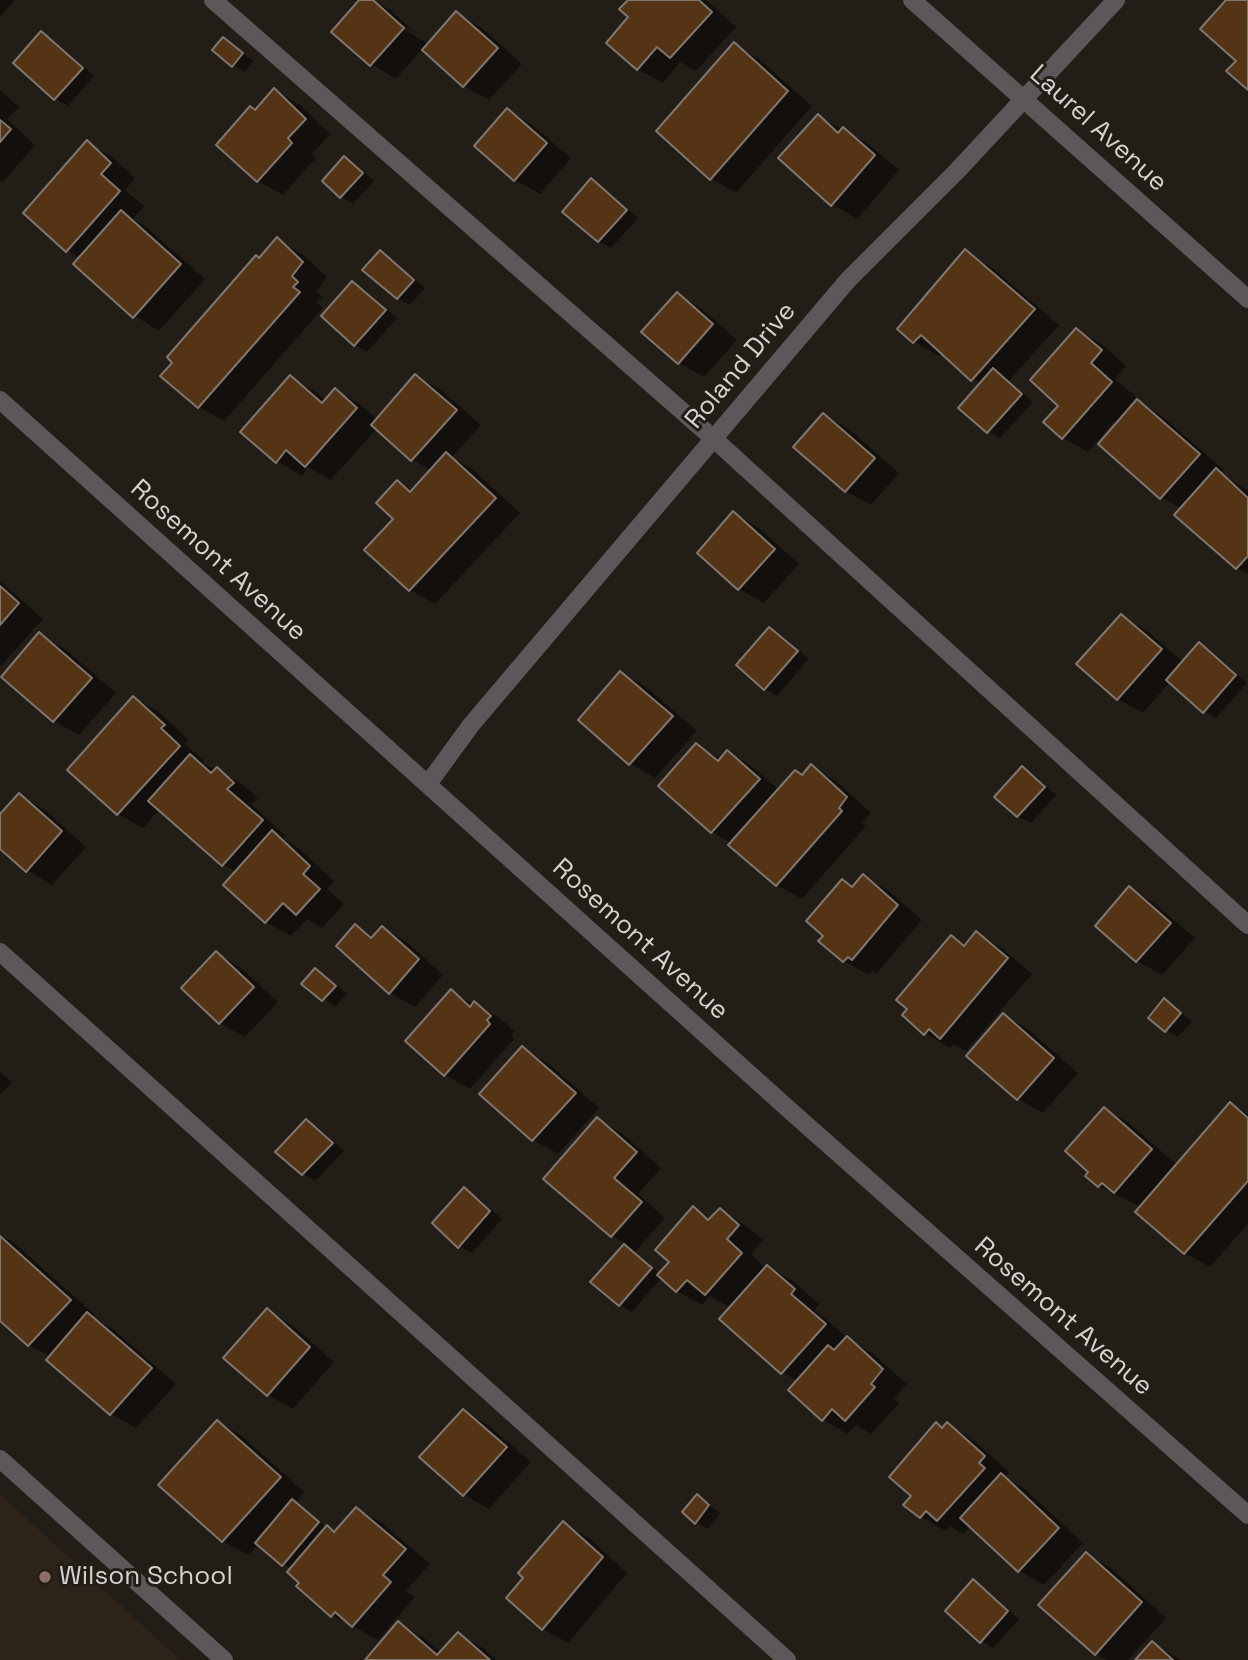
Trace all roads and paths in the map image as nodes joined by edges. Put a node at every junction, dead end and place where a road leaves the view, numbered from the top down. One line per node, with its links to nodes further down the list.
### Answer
1 (213, 0): 7 (street)
2 (912, 0): 4 (street, Laurel Avenue)
3 (1116, 0): 4 (street, Roland Drive)
4 (1025, 99): 5 (street, Laurel Avenue); 7 (street, Roland Drive)
5 (1248, 299)
6 (0, 400): 8 (street, Rosemont Avenue)
7 (714, 439): 8 (street, Roland Drive); 9 (street)
8 (428, 784): 12 (street, Rosemont Avenue)
9 (1248, 925)
10 (0, 952): 14 (street)
11 (0, 1460): 13 (street)
12 (1248, 1515)
13 (224, 1660)
14 (787, 1660)

